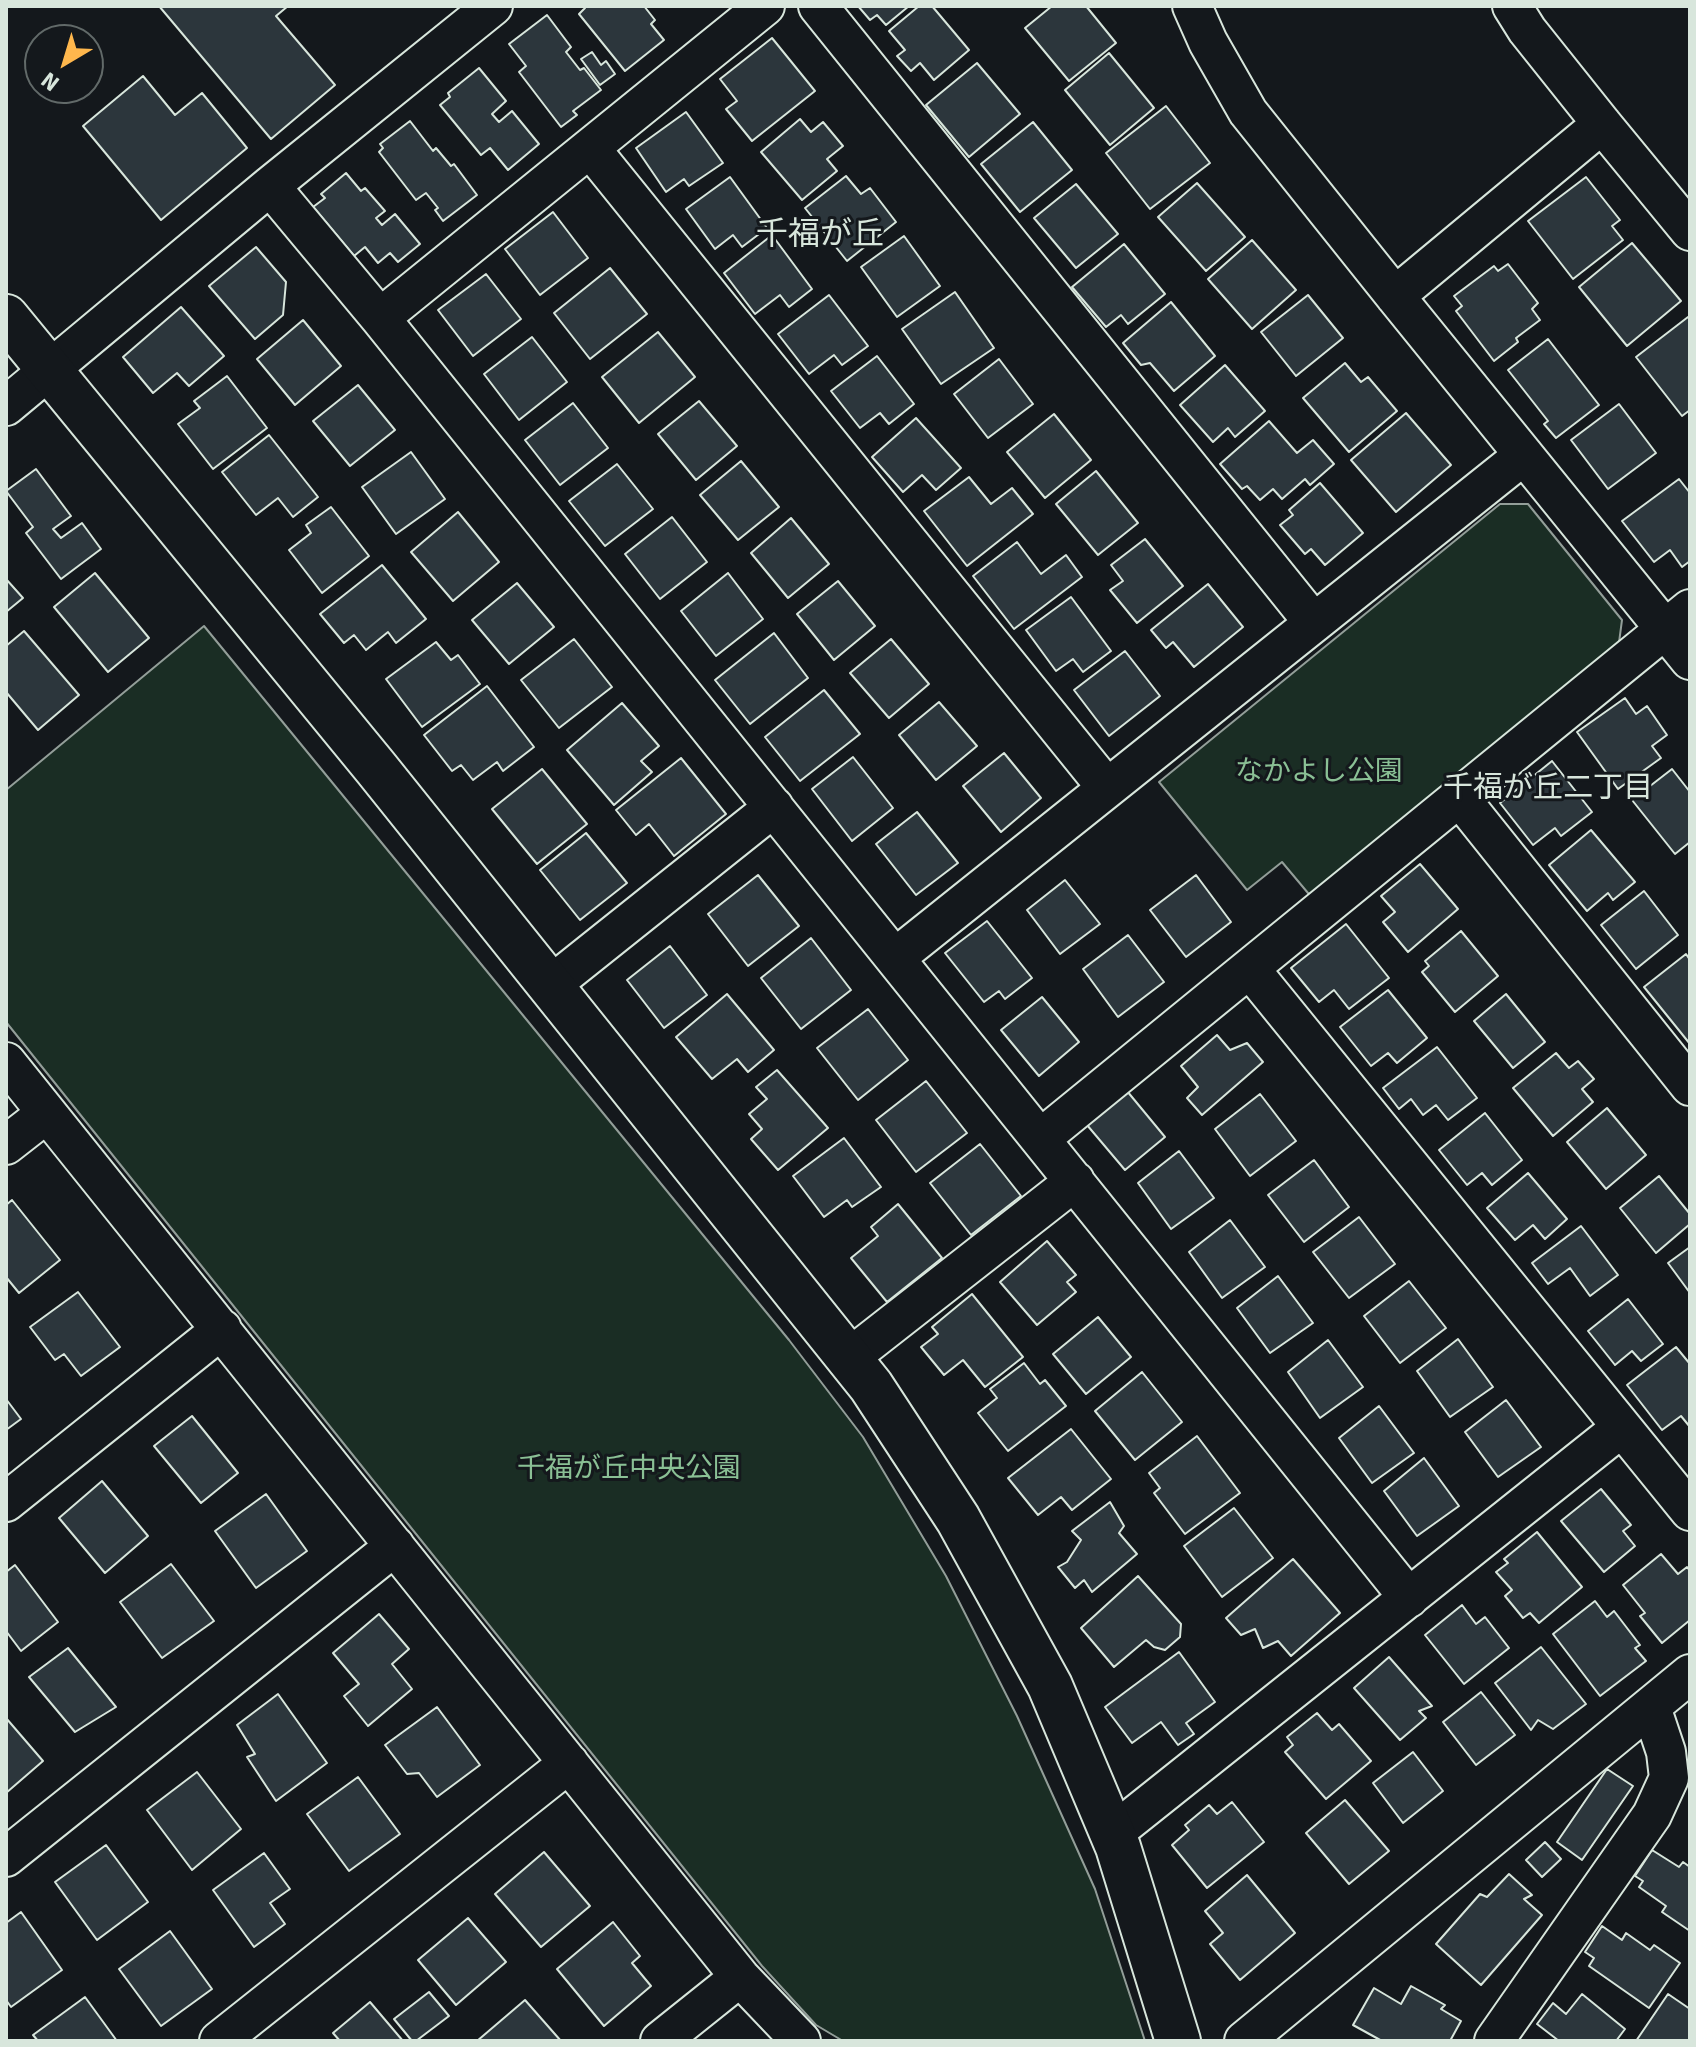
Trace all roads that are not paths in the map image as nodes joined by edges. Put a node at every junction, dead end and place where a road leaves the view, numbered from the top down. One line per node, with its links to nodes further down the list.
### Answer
1 (493, 6): 8 (street)
2 (765, 6): 7 (street)
3 (818, 6): 17 (street)
4 (1192, 6): 10 (street)
5 (1512, 6): 6 (street)
6 (1602, 124): 9 (street); 10 (street)
7 (590, 148): 12 (street); 19 (street)
8 (270, 186): 12 (street); 13 (street)
9 (1690, 231)
10 (1395, 296): 15 (street)
11 (6, 317): 13 (street)
12 (380, 318): 21 (street)
13 (49, 370): 14 (street); 24 (street)
14 (6, 406)
15 (1524, 455): 16 (street); 17 (street)
16 (1678, 619): 18 (street); 20 (street)
17 (1314, 623): 19 (street)
18 (1690, 660)
19 (1107, 788): 22 (street)
20 (1460, 798): 23 (street); 26 (street)
21 (774, 807): 22 (street); 24 (street)
22 (895, 958): 28 (street)
23 (1250, 969): 28 (street); 33 (street)
24 (551, 985): 32 (street)
25 (6, 1062): 27 (street)
26 (1690, 1086)
27 (47, 1113): 29 (street); 31 (street)
28 (1040, 1139): 30 (street)
29 (6, 1145)
30 (1075, 1181): 32 (street); 37 (street)
31 (222, 1329): 34 (street); 36 (street)
32 (849, 1358): 41 (street)
33 (1621, 1428): 35 (street); 37 (street)
34 (6, 1502)
35 (1690, 1511)
36 (395, 1546): 40 (street); 42 (street)
37 (1409, 1598): 41 (street)
38 (1690, 1674): 39 (street)
39 (1651, 1707): 48 (street); 49 (street)
40 (569, 1763): 43 (street); 44 (street)
41 (1112, 1834): 47 (street)
42 (6, 1857)
43 (740, 1977): 45 (street); 46 (street)
44 (219, 2041)
45 (660, 2041)
46 (801, 2041)
47 (1178, 2041)
48 (1244, 2041)
49 (1494, 2041)

